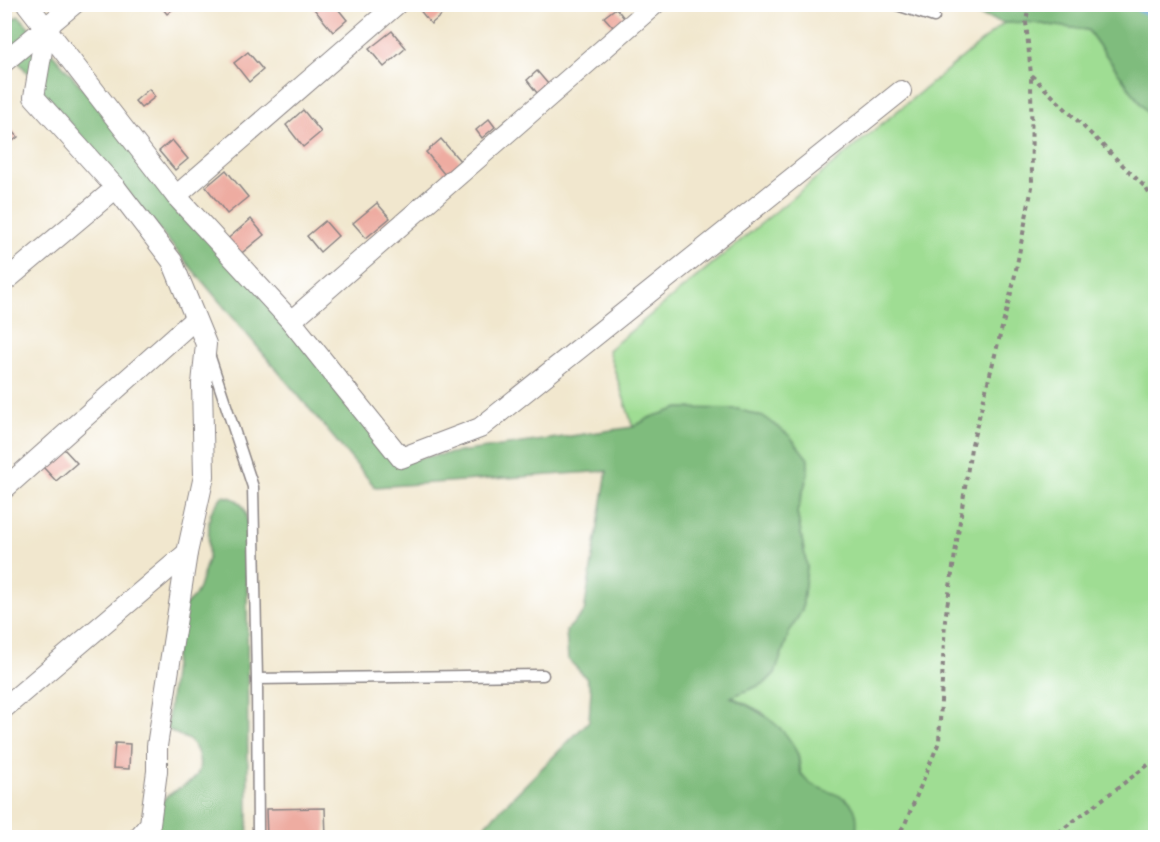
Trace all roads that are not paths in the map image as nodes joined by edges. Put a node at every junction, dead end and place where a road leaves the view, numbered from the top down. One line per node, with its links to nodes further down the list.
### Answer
1 (27, 4): 7 (street)
2 (74, 4): 7 (street)
3 (397, 4): 11 (street)
4 (655, 4): 14 (street)
5 (894, 4): 6 (lane)
6 (934, 17)
7 (45, 27): 8 (street); 10 (street); 11 (street)
8 (4, 62)
9 (901, 91): 14 (street)
10 (116, 188): 12 (street); 13 (street)
11 (176, 196): 14 (street)
12 (4, 282)
13 (195, 319): 15 (street); 16 (street)
14 (291, 321)
15 (206, 344): 17 (street); 19 (lane)
16 (4, 489)
17 (187, 553): 20 (street); 21 (street)
18 (543, 675): 19 (lane)
19 (257, 680): 22 (lane)
20 (4, 708)
21 (142, 836)
22 (258, 837)

